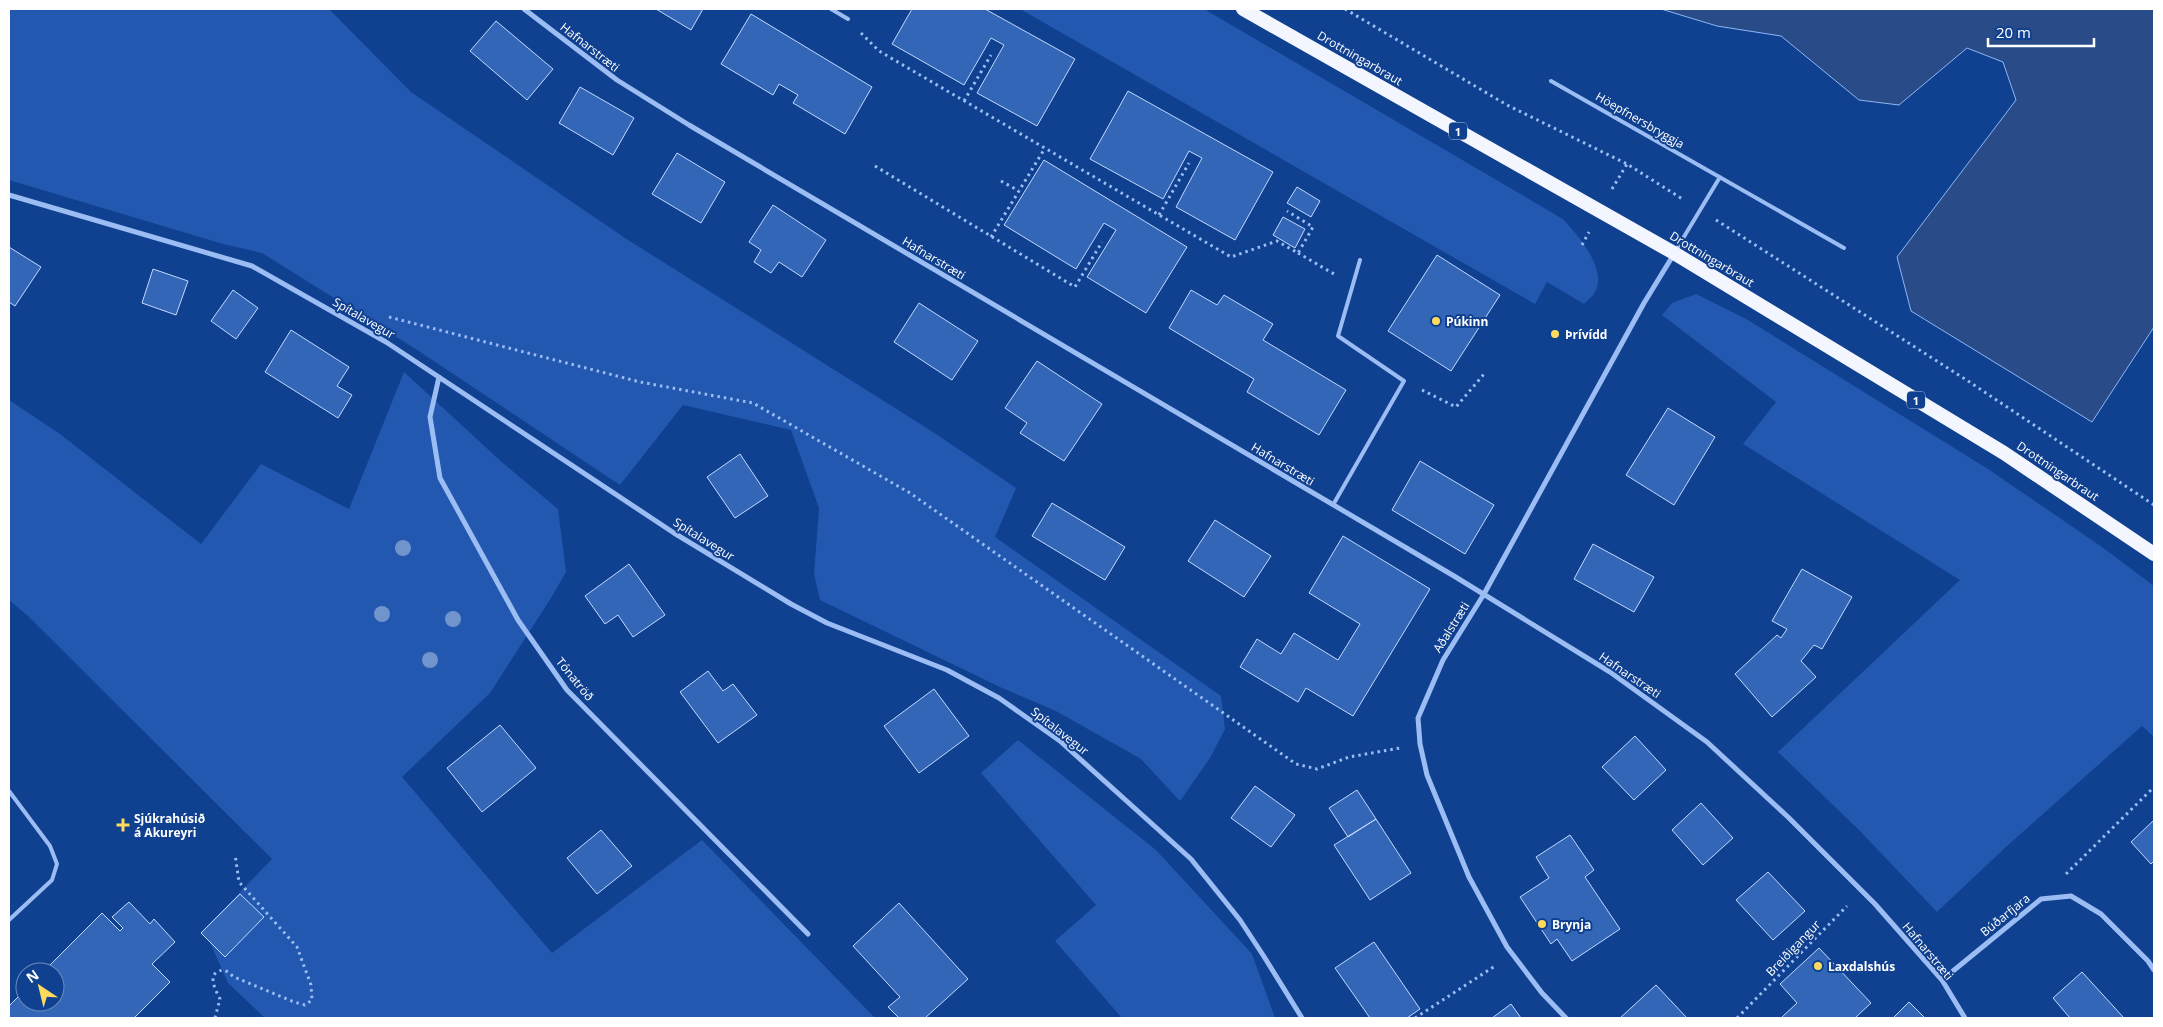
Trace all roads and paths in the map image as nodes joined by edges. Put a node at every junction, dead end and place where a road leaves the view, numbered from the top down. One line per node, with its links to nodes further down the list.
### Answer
1 (524, 9): 30 (street, Hafnarstræti)
2 (831, 9): 5 (lane)
3 (1243, 9): 23 (highway, Drottningarbraut / 1)
4 (1344, 9): 16 (path)
5 (848, 19): 8 (path)
6 (991, 55): 8 (path)
7 (1551, 81): 12 (lane, Höepfnersbryggja)
8 (964, 101): 9 (path)
9 (1045, 148): 14 (path); 18 (path)
10 (1189, 163): 18 (path)
11 (875, 166): 19 (path)
12 (1720, 177): 16 (lane); 21 (lane, Höepfnersbryggja)
13 (1001, 181): 14 (path)
14 (1019, 191): 19 (path)
15 (9, 195): 28 (street, Spítalavegur)
16 (1700, 210): 23 (lane); 31 (path)
17 (1287, 211): 22 (path)
18 (1159, 215): 22 (path)
19 (991, 236): 20 (path)
20 (1102, 242)
21 (1844, 248)
22 (1298, 253): 25 (path)
23 (1674, 253): 32 (highway, Drottningarbraut / 1); 33 (street, Aðalstræti)
24 (1360, 260): 25 (lane)
25 (1353, 284): 29 (lane)
26 (385, 316): 34 (path)
27 (1484, 374): 29 (path)
28 (439, 377): 41 (street, Tónatröð); 46 (street, Spítalavegur)
29 (1404, 381): 30 (lane)
30 (1333, 504): 33 (street, Hafnarstræti)
31 (2154, 505)
32 (2154, 554)
33 (1484, 594): 34 (street, Aðalstræti); 38 (street, Hafnarstræti)
34 (1420, 744): 48 (street, Aðalstræti)
35 (2154, 787): 39 (path)
36 (9, 791): 40 (lane)
37 (235, 854): 45 (path)
38 (1862, 891): 44 (street, Hafnarstræti); 49 (path, Breiðigangur)
39 (2041, 899): 43 (street, Búðarfjara); 44 (street, Búðarfjara)
40 (9, 920)
41 (808, 934)
42 (1495, 966): 47 (path)
43 (2154, 970)
44 (1942, 980): 50 (street, Hafnarstræti)
45 (216, 1018)
46 (1302, 1018)
47 (1415, 1018)
48 (1566, 1018)
49 (1738, 1018)
50 (1965, 1018)

